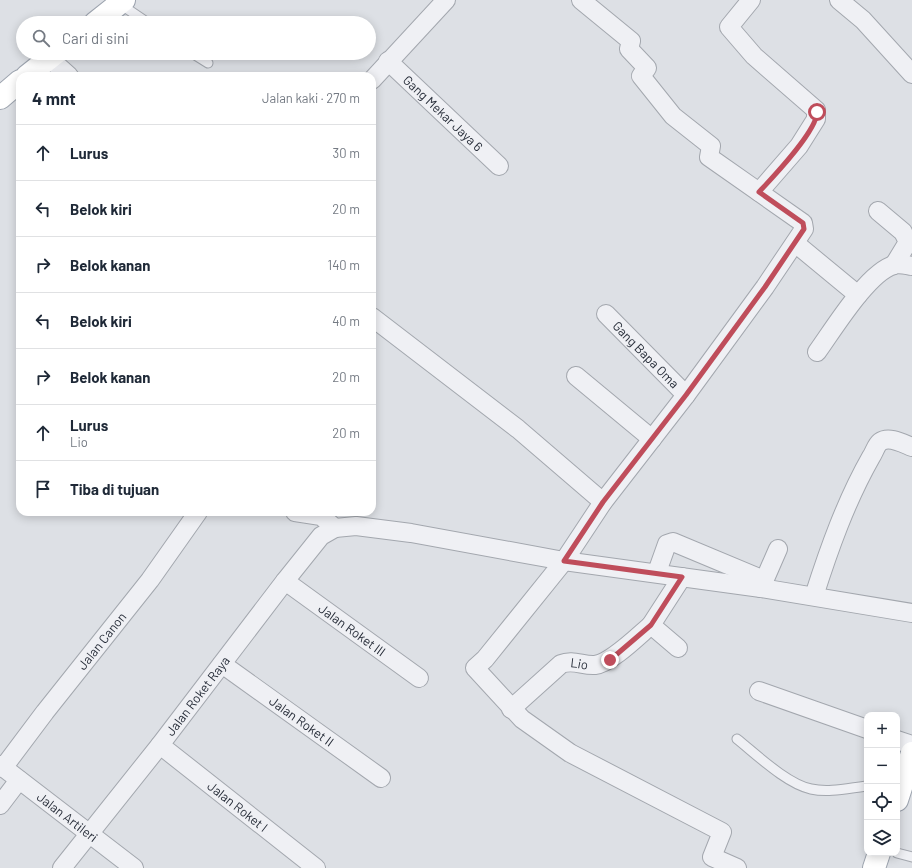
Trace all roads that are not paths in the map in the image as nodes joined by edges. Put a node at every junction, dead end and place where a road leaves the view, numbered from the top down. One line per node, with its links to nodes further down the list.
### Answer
1 (446, 0): 11 (street)
2 (581, 0): 20 (street)
3 (751, 0): 20 (street)
4 (839, 0): 15 (street)
5 (122, 2): 6 (main road); 7 (lane)
6 (104, 16)
7 (139, 16)
8 (47, 60): 13 (main road)
9 (55, 60): 14 (street)
10 (202, 60): 12 (lane)
11 (388, 61): 16 (street); 19 (street, Gang Mekar Jaya 6)
12 (208, 64)
13 (32, 72)
14 (66, 72)
15 (912, 74)
16 (376, 75)
17 (16, 85): 18 (main road)
18 (0, 98)
19 (499, 166)
20 (759, 192): 22 (street)
21 (878, 211): 23 (street)
22 (795, 242): 25 (street); 30 (street)
23 (894, 265): 24 (street); 25 (street)
24 (912, 266)
25 (858, 295): 28 (street)
26 (606, 314): 30 (street, Gang Bapa Oma)
27 (376, 320): 33 (street)
28 (817, 352)
29 (576, 376): 31 (street)
30 (686, 395): 31 (street)
31 (652, 439): 33 (street)
32 (912, 447): 43 (street)
33 (603, 502): 38 (street)
34 (195, 516): 57 (street, Jalan Canon)
35 (321, 516): 36 (street)
36 (335, 528): 38 (street); 41 (street, Jalan Roket Raya)
37 (778, 549): 42 (street)
38 (564, 561): 39 (street); 50 (street)
39 (657, 572): 40 (street); 42 (street)
40 (682, 577): 42 (street); 45 (street, Lio)
41 (285, 581): 47 (street, Jalan Roket Raya); 48 (street, Jalan Roket III)
42 (762, 584): 43 (street)
43 (814, 596): 44 (street)
44 (912, 614)
45 (651, 625): 46 (street); 50 (street, Lio)
46 (678, 648)
47 (222, 664): 54 (street, Jalan Roket Raya); 58 (street, Jalan Roket II)
48 (419, 678)
49 (759, 691): 51 (street)
50 (511, 709): 70 (street)
51 (864, 728)
52 (737, 739): 60 (lane)
53 (900, 741): 55 (street)
54 (160, 745): 63 (street, Jalan Roket Raya); 69 (street, Jalan Roket I)
55 (912, 745)
56 (912, 753): 61 (main road)
57 (2, 766): 59 (street, Jalan Artileri)
58 (381, 778)
59 (19, 780): 62 (street); 63 (street, Jalan Artileri)
60 (864, 786)
61 (900, 786)
62 (0, 805)
63 (90, 834): 67 (street, Jalan Roket Raya); 68 (street, Jalan Artileri)
64 (900, 854): 66 (lane)
65 (878, 856): 71 (main road)
66 (912, 857)
67 (62, 868)
68 (134, 868)
69 (316, 868)
70 (737, 868)
71 (874, 868)

